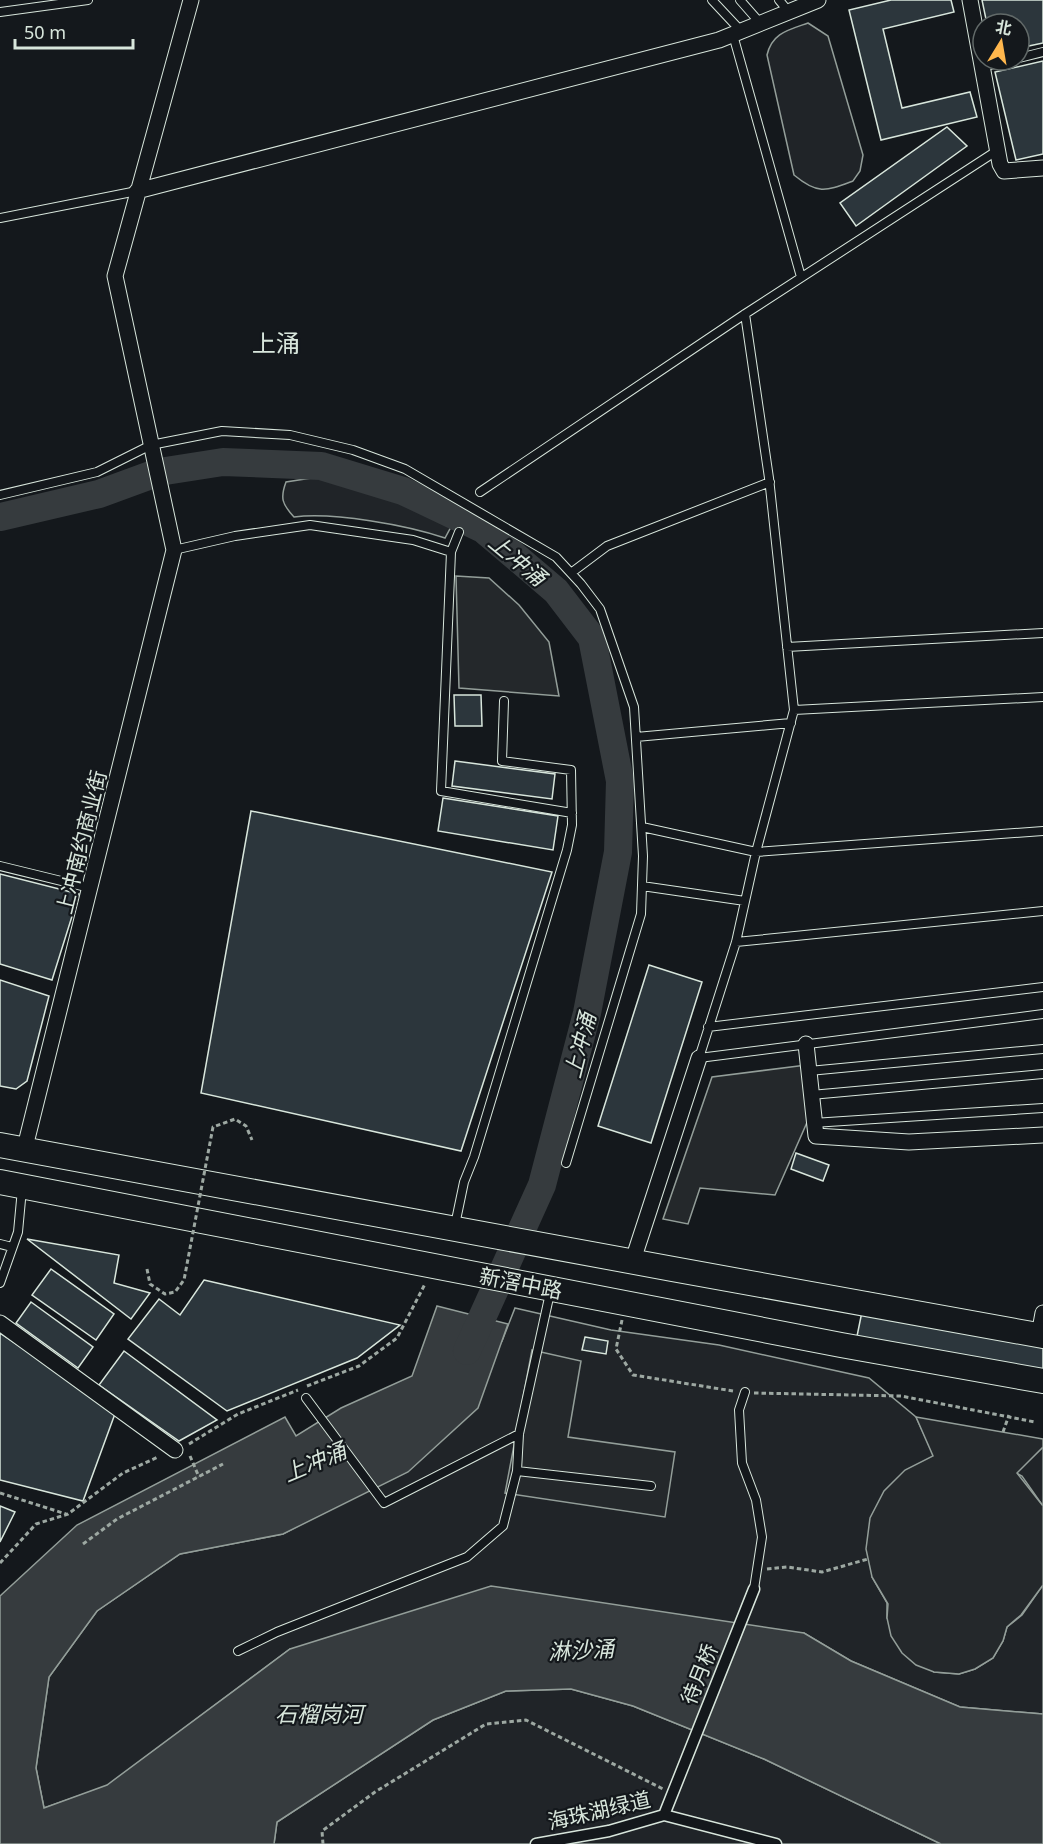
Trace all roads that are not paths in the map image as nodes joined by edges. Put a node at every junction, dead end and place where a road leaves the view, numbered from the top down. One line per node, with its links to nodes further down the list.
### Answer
1 (88, 0): 7 (lane)
2 (191, 0): 14 (street)
3 (712, 0): 10 (lane)
4 (740, 0): 9 (lane)
5 (779, 0): 8 (lane)
6 (816, 0): 8 (street)
7 (0, 12)
8 (789, 12): 9 (street)
9 (761, 24): 10 (street)
10 (737, 33): 14 (street); 16 (lane)
11 (984, 72): 12 (street)
12 (998, 150): 13 (street); 16 (lane)
13 (1043, 168)
14 (137, 191): 15 (lane); 18 (street)
15 (0, 218)
16 (801, 277): 17 (lane)
17 (745, 314): 19 (lane); 20 (lane)
18 (151, 445): 21 (lane); 23 (street); 25 (lane)
19 (770, 482): 25 (lane); 27 (lane)
20 (480, 492)
21 (0, 495)
22 (459, 532): 24 (lane)
23 (174, 550): 24 (lane); 39 (street, 上冲南约商业街)
24 (451, 552): 33 (lane)
25 (571, 573): 32 (lane)
26 (1043, 633): 27 (lane)
27 (787, 647): 30 (lane)
28 (1043, 697): 30 (lane)
29 (504, 701): 33 (lane)
30 (794, 710): 31 (lane)
31 (791, 723): 32 (lane); 36 (lane)
32 (636, 737): 34 (lane)
33 (572, 813): 61 (lane)
34 (642, 827): 36 (lane); 38 (lane)
35 (1043, 831): 36 (lane)
36 (756, 852): 40 (lane)
37 (0, 866): 39 (lane)
38 (642, 886): 40 (lane); 59 (lane)
39 (92, 889): 56 (street, 上冲南约商业街)
40 (745, 901): 42 (lane)
41 (1043, 911): 42 (lane)
42 (736, 942): 45 (lane)
43 (1043, 987): 45 (lane)
44 (1043, 1014): 46 (lane)
45 (708, 1028): 48 (lane)
46 (806, 1044): 48 (lane); 49 (street)
47 (1043, 1049): 49 (lane)
48 (699, 1058): 64 (street)
49 (809, 1071): 51 (street)
50 (1043, 1074): 51 (lane)
51 (811, 1095): 53 (street)
52 (1043, 1108): 53 (lane)
53 (813, 1123): 55 (street)
54 (0, 1135): 56 (highway)
55 (1043, 1135)
56 (26, 1143): 58 (highway)
57 (0, 1145): 58 (highway, 新滘中路)
58 (72, 1158): 61 (highway, 新滘中路)
59 (566, 1163)
60 (6, 1184): 63 (lane); 66 (highway, 新滘中路)
61 (463, 1229): 64 (highway, 新滘中路)
62 (0, 1244): 63 (lane)
63 (12, 1247): 65 (lane)
64 (632, 1263): 68 (highway, 新滘中路)
65 (0, 1283)
66 (539, 1286): 69 (highway, 新滘中路); 72 (lane)
67 (0, 1323): 73 (street)
68 (1042, 1328)
69 (1043, 1382)
70 (745, 1392): 76 (lane)
71 (308, 1400): 72 (lane)
72 (519, 1434): 74 (lane)
73 (175, 1450)
74 (517, 1471): 75 (lane); 77 (lane)
75 (651, 1486)
76 (754, 1588): 78 (street, 待月桥)
77 (238, 1651)
78 (664, 1815): 79 (street, 海珠湖绿道); 80 (street, 海珠湖绿道)
79 (536, 1844)
80 (776, 1844)

